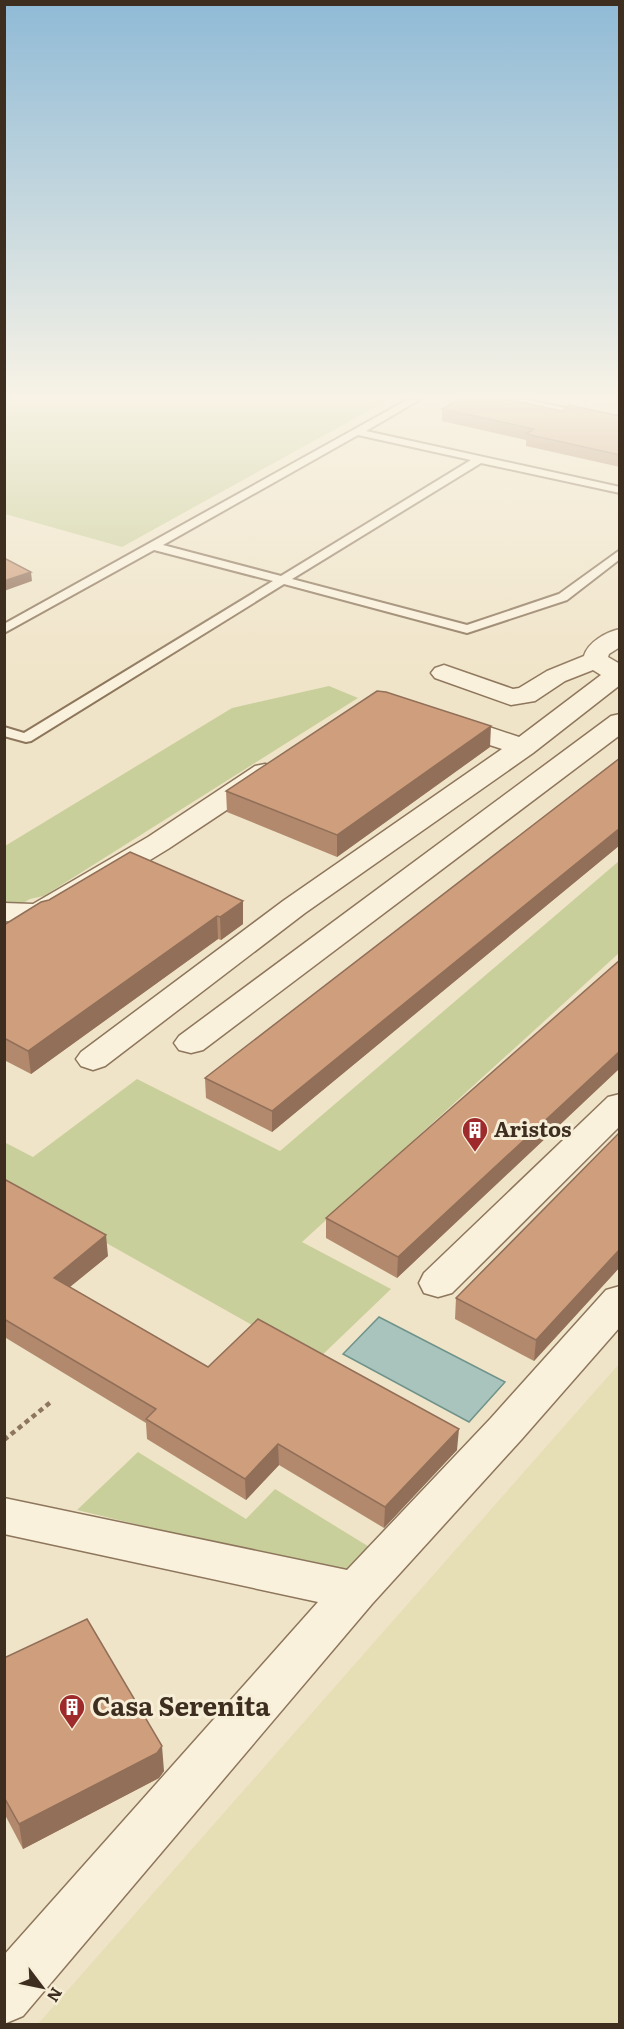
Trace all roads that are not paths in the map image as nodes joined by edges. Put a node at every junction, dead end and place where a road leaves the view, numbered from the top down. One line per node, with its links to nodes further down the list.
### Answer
1 (245, 495): 3 (lane)
2 (422, 495): 5 (lane)
3 (153, 546): 5 (lane); 6 (lane)
4 (620, 553): 5 (lane)
5 (283, 580): 12 (lane)
6 (4, 629)
7 (620, 636): 8 (street)
8 (611, 670): 9 (street); 13 (street)
9 (444, 673)
10 (421, 713): 13 (street)
11 (620, 722): 16 (street)
12 (4, 731)
13 (523, 747): 17 (street)
14 (284, 759): 15 (street)
15 (4, 912)
16 (191, 1043)
17 (93, 1059)
18 (620, 1105): 19 (street)
19 (438, 1283)
20 (620, 1300): 22 (street)
21 (4, 1516): 22 (street)
22 (356, 1591): 23 (street)
23 (4, 1997)

